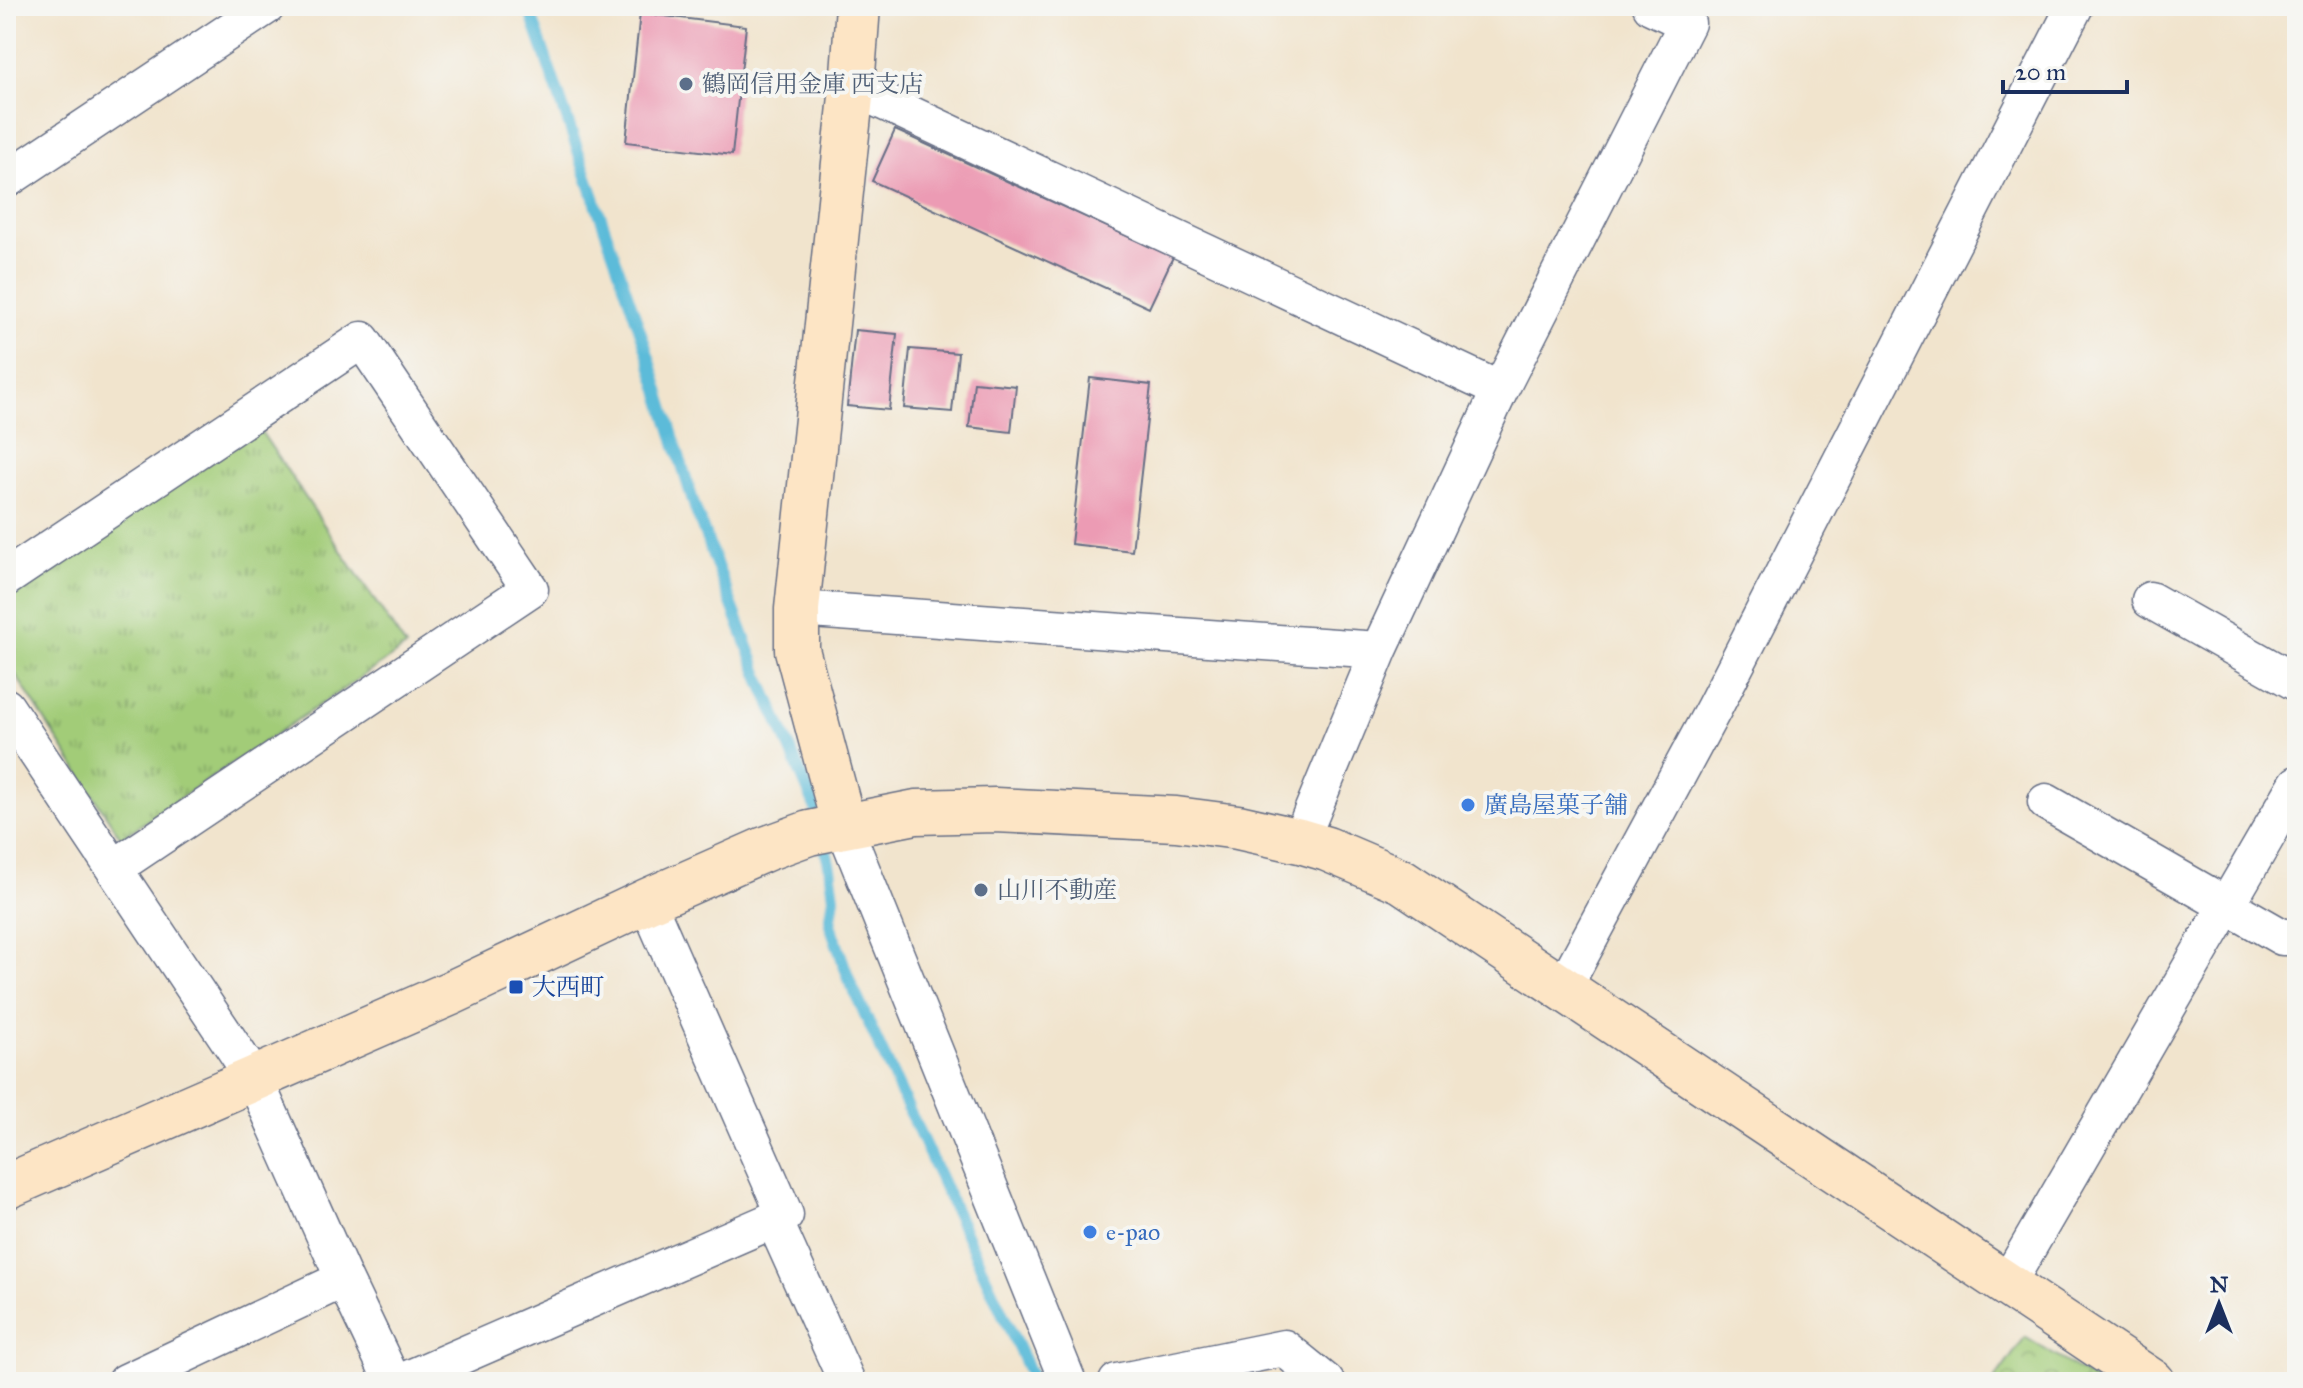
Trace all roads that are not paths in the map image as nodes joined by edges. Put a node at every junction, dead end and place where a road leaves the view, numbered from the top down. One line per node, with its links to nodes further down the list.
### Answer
1 (267, 6): 6 (street)
2 (858, 6): 5 (street)
3 (1651, 6): 7 (street)
4 (2075, 6): 22 (street)
5 (852, 87): 7 (street); 10 (street)
6 (6, 180)
7 (1500, 390): 11 (street)
8 (6, 578): 18 (street)
9 (2150, 600): 12 (street)
10 (797, 609): 11 (street); 16 (street)
11 (1379, 650): 17 (street)
12 (2297, 683)
13 (6, 707): 18 (street)
14 (2297, 784): 20 (street)
15 (2046, 802): 20 (street)
16 (844, 826): 17 (street); 19 (street); 32 (street)
17 (1300, 841): 22 (street)
18 (114, 868): 23 (street)
19 (647, 901): 23 (street); 25 (street)
20 (2227, 907): 21 (street); 27 (street)
21 (2297, 937)
22 (1563, 988): 27 (street)
23 (254, 1078): 24 (street); 26 (street)
24 (6, 1187)
25 (774, 1220): 30 (street); 31 (street)
26 (344, 1279): 28 (street); 29 (street)
27 (2007, 1284): 35 (street)
28 (126, 1382)
29 (393, 1382)
30 (401, 1382)
31 (847, 1382)
32 (1068, 1382)
33 (1117, 1382): 34 (street)
34 (1326, 1382)
35 (2153, 1382)

